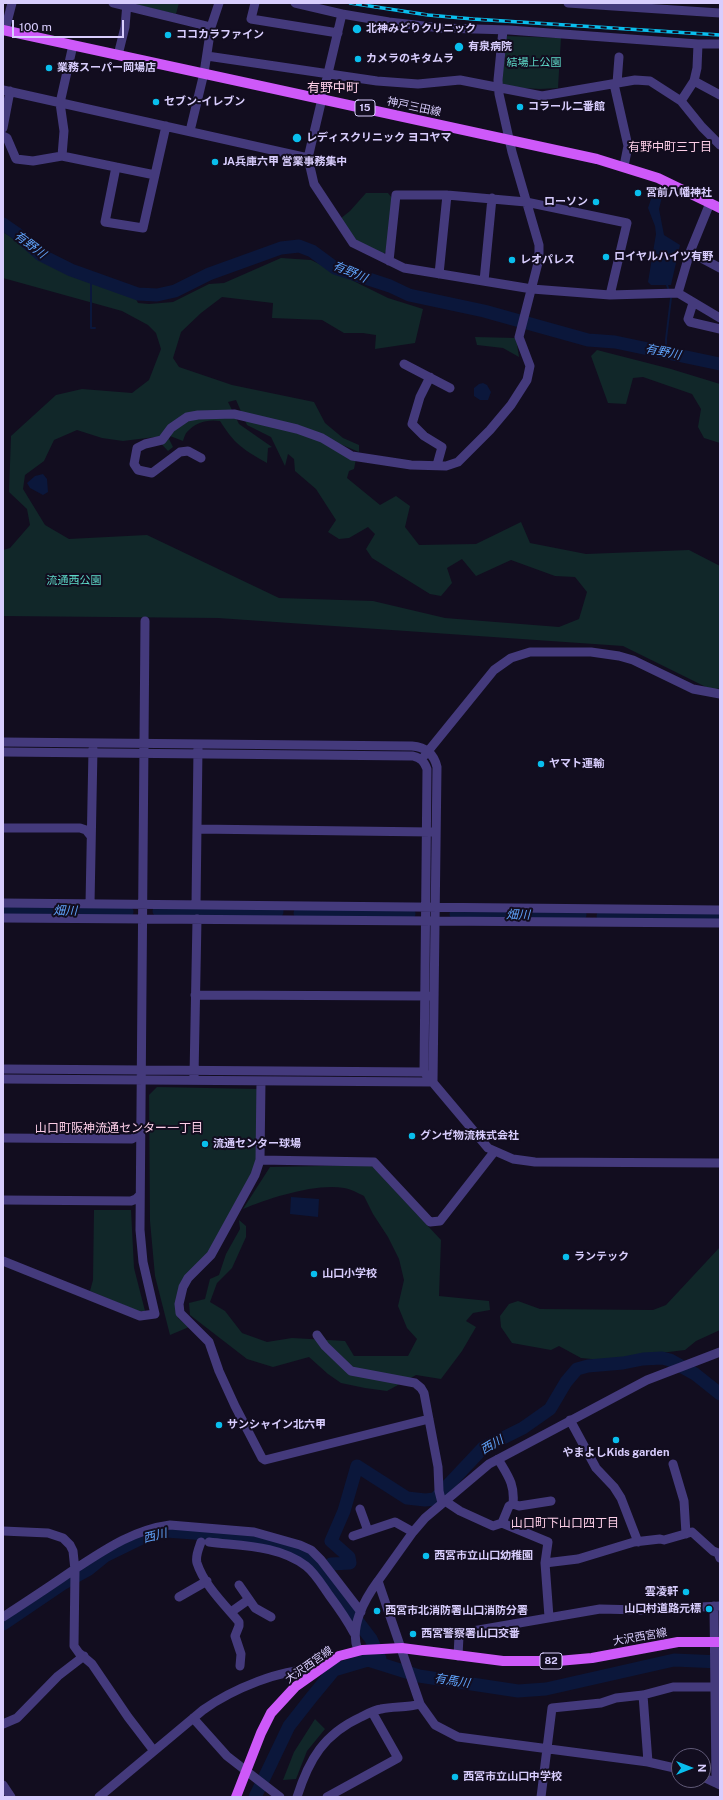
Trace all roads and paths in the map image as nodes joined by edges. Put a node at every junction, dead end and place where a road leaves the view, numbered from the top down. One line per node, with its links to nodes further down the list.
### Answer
1 (12, 3): 12 (street)
2 (114, 3): 7 (street)
3 (219, 3): 11 (street)
4 (255, 3): 14 (street)
5 (295, 3): 10 (street)
6 (568, 3): 8 (street)
7 (127, 5): 11 (street); 18 (street)
8 (675, 6): 9 (street)
9 (720, 13)
10 (342, 14): 13 (street); 14 (street)
11 (210, 27): 19 (street)
12 (4, 30): 17 (main road, 神戸三田線 / 15)
13 (503, 30): 15 (street); 25 (street)
14 (338, 33): 22 (street)
15 (698, 44): 16 (street); 23 (street)
16 (720, 44)
17 (73, 45): 18 (main road, 神戸三田線 / 15); 30 (street)
18 (118, 55): 21 (main road, 神戸三田線 / 15)
19 (207, 56): 21 (street); 22 (street)
20 (619, 57): 24 (street)
21 (204, 73): 28 (main road, 神戸三田線 / 15); 33 (street)
22 (328, 74): 25 (street); 28 (street)
23 (694, 81): 27 (street); 29 (street)
24 (616, 84): 25 (street); 29 (street); 39 (street)
25 (499, 88): 35 (street)
26 (6, 91): 30 (street); 32 (street)
27 (720, 95)
28 (322, 99): 35 (main road, 神戸三田線 / 15); 38 (street)
29 (680, 101): 36 (street)
30 (60, 103): 31 (street); 37 (street)
31 (166, 126): 33 (street); 41 (street)
32 (3, 128)
33 (190, 131): 38 (street)
34 (3, 136): 37 (street)
35 (509, 140): 39 (main road, 神戸三田線 / 15); 44 (street)
36 (720, 146)
37 (62, 156): 40 (street)
38 (308, 158): 48 (street)
39 (624, 166): 45 (main road, 神戸三田線 / 15)
40 (116, 167): 41 (street); 41 (street)
41 (155, 175)
42 (447, 195): 43 (street); 48 (street); 50 (street)
43 (492, 198): 44 (street); 51 (street)
44 (526, 202): 52 (street); 54 (street)
45 (710, 203): 46 (main road, 神戸三田線 / 15); 47 (street)
46 (720, 208)
47 (690, 252): 49 (street); 53 (street)
48 (389, 261): 50 (street)
49 (720, 268)
50 (439, 274): 51 (street)
51 (484, 281): 52 (street)
52 (531, 293): 54 (street); 62 (street)
53 (678, 293): 54 (street); 55 (street)
54 (610, 295)
55 (693, 303): 56 (street); 57 (street)
56 (720, 318)
57 (720, 329)
58 (404, 364): 59 (street)
59 (430, 377): 60 (street); 62 (street)
60 (450, 388)
61 (201, 458): 62 (street)
62 (437, 465)
63 (145, 621): 67 (street)
64 (720, 694): 69 (street)
65 (3, 742): 66 (street)
66 (93, 743): 67 (street); 71 (street)
67 (143, 743): 68 (street); 72 (street)
68 (198, 744): 69 (street); 73 (street)
69 (428, 751): 74 (street); 78 (street)
70 (3, 752): 71 (street)
71 (93, 753): 72 (street); 79 (street)
72 (143, 753): 73 (street); 82 (street)
73 (198, 754): 74 (street); 76 (street)
74 (422, 760): 77 (street)
75 (3, 828): 79 (street)
76 (197, 828): 77 (street); 83 (street)
77 (425, 832): 78 (street); 85 (street)
78 (436, 832): 86 (street)
79 (90, 836): 81 (street)
80 (3, 903): 81 (street)
81 (90, 904): 82 (street)
82 (143, 904): 83 (street); 90 (street)
83 (196, 905): 84 (street)
84 (290, 905): 85 (street); 92 (street)
85 (425, 906): 86 (street); 94 (street)
86 (436, 907): 87 (street); 93 (street)
87 (590, 908): 88 (street); 95 (street)
88 (720, 910)
89 (3, 918): 90 (street)
90 (143, 919): 91 (street); 101 (street)
91 (197, 919): 92 (street); 97 (street)
92 (290, 920): 94 (street)
93 (435, 921): 94 (street); 95 (street); 99 (street)
94 (424, 922): 98 (street)
95 (589, 923): 96 (street)
96 (720, 923)
97 (195, 995): 98 (street); 102 (street)
98 (424, 996): 99 (street); 103 (street)
99 (434, 996): 108 (street)
100 (3, 1069): 101 (street)
101 (141, 1070): 102 (street); 105 (street)
102 (194, 1070): 103 (street); 106 (street)
103 (424, 1072): 108 (street)
104 (3, 1079): 105 (street)
105 (141, 1080): 106 (street); 109 (street)
106 (194, 1080): 107 (street)
107 (261, 1081): 108 (street); 112 (street)
108 (434, 1082): 111 (street)
109 (141, 1131): 110 (street); 114 (street)
110 (3, 1138)
111 (494, 1152): 112 (street); 113 (street)
112 (260, 1160): 119 (street)
113 (720, 1163)
114 (140, 1195): 115 (street); 116 (street)
115 (3, 1200)
116 (3, 1261)
117 (317, 1335): 119 (street)
118 (720, 1352): 120 (street)
119 (429, 1419): 124 (street)
120 (570, 1420): 121 (street); 135 (street)
121 (498, 1459): 124 (street); 125 (street)
122 (673, 1464): 132 (street)
123 (551, 1501): 125 (street)
124 (443, 1502): 127 (street); 131 (street)
125 (513, 1504): 127 (street)
126 (360, 1509): 130 (street)
127 (502, 1524): 137 (street)
128 (210, 1529): 134 (street); 138 (street); 146 (street)
129 (3, 1531): 138 (street)
130 (368, 1531): 131 (street); 133 (street)
131 (413, 1532): 140 (street)
132 (686, 1534): 135 (street); 136 (street)
133 (354, 1536)
134 (204, 1541): 139 (street); 150 (street)
135 (638, 1542): 137 (street)
136 (719, 1554)
137 (545, 1563): 149 (street)
138 (75, 1571): 147 (street); 154 (street)
139 (207, 1581): 142 (street); 145 (street)
140 (378, 1581): 146 (street); 153 (street)
141 (239, 1585): 143 (street)
142 (179, 1597)
143 (248, 1600): 145 (street); 148 (street)
144 (717, 1606): 149 (street); 151 (street)
145 (231, 1612): 156 (street)
146 (361, 1613): 150 (street)
147 (3, 1617)
148 (271, 1617)
149 (549, 1617): 155 (street)
150 (355, 1631): 152 (street)
151 (716, 1644): 155 (main road, 大沢西宮線 / 82); 158 (street)
152 (363, 1650): 153 (main road, 大沢西宮線 / 82); 157 (main road, 大沢西宮線 / 82)
153 (403, 1652): 155 (main road, 大沢西宮線 / 82); 160 (street)
154 (84, 1656): 164 (street); 166 (street)
155 (458, 1656)
156 (240, 1666)
157 (318, 1670): 162 (street); 169 (main road, 大沢西宮線 / 82)
158 (714, 1687): 159 (street); 163 (street)
159 (643, 1694): 165 (street); 167 (street)
160 (420, 1704): 161 (street); 165 (street)
161 (372, 1712): 176 (street); 177 (street)
162 (193, 1718): 166 (street); 169 (street)
163 (717, 1720): 170 (street)
164 (3, 1724)
165 (548, 1749): 167 (street); 178 (street)
166 (154, 1751): 174 (street)
167 (648, 1762): 168 (street)
168 (671, 1767)
169 (248, 1773): 172 (street); 175 (main road, 大沢西宮線 / 82)
170 (718, 1784)
171 (3, 1785): 173 (street)
172 (277, 1795)
173 (11, 1797)
174 (99, 1797)
175 (236, 1797)
176 (297, 1797)
177 (327, 1797)
178 (541, 1797)

